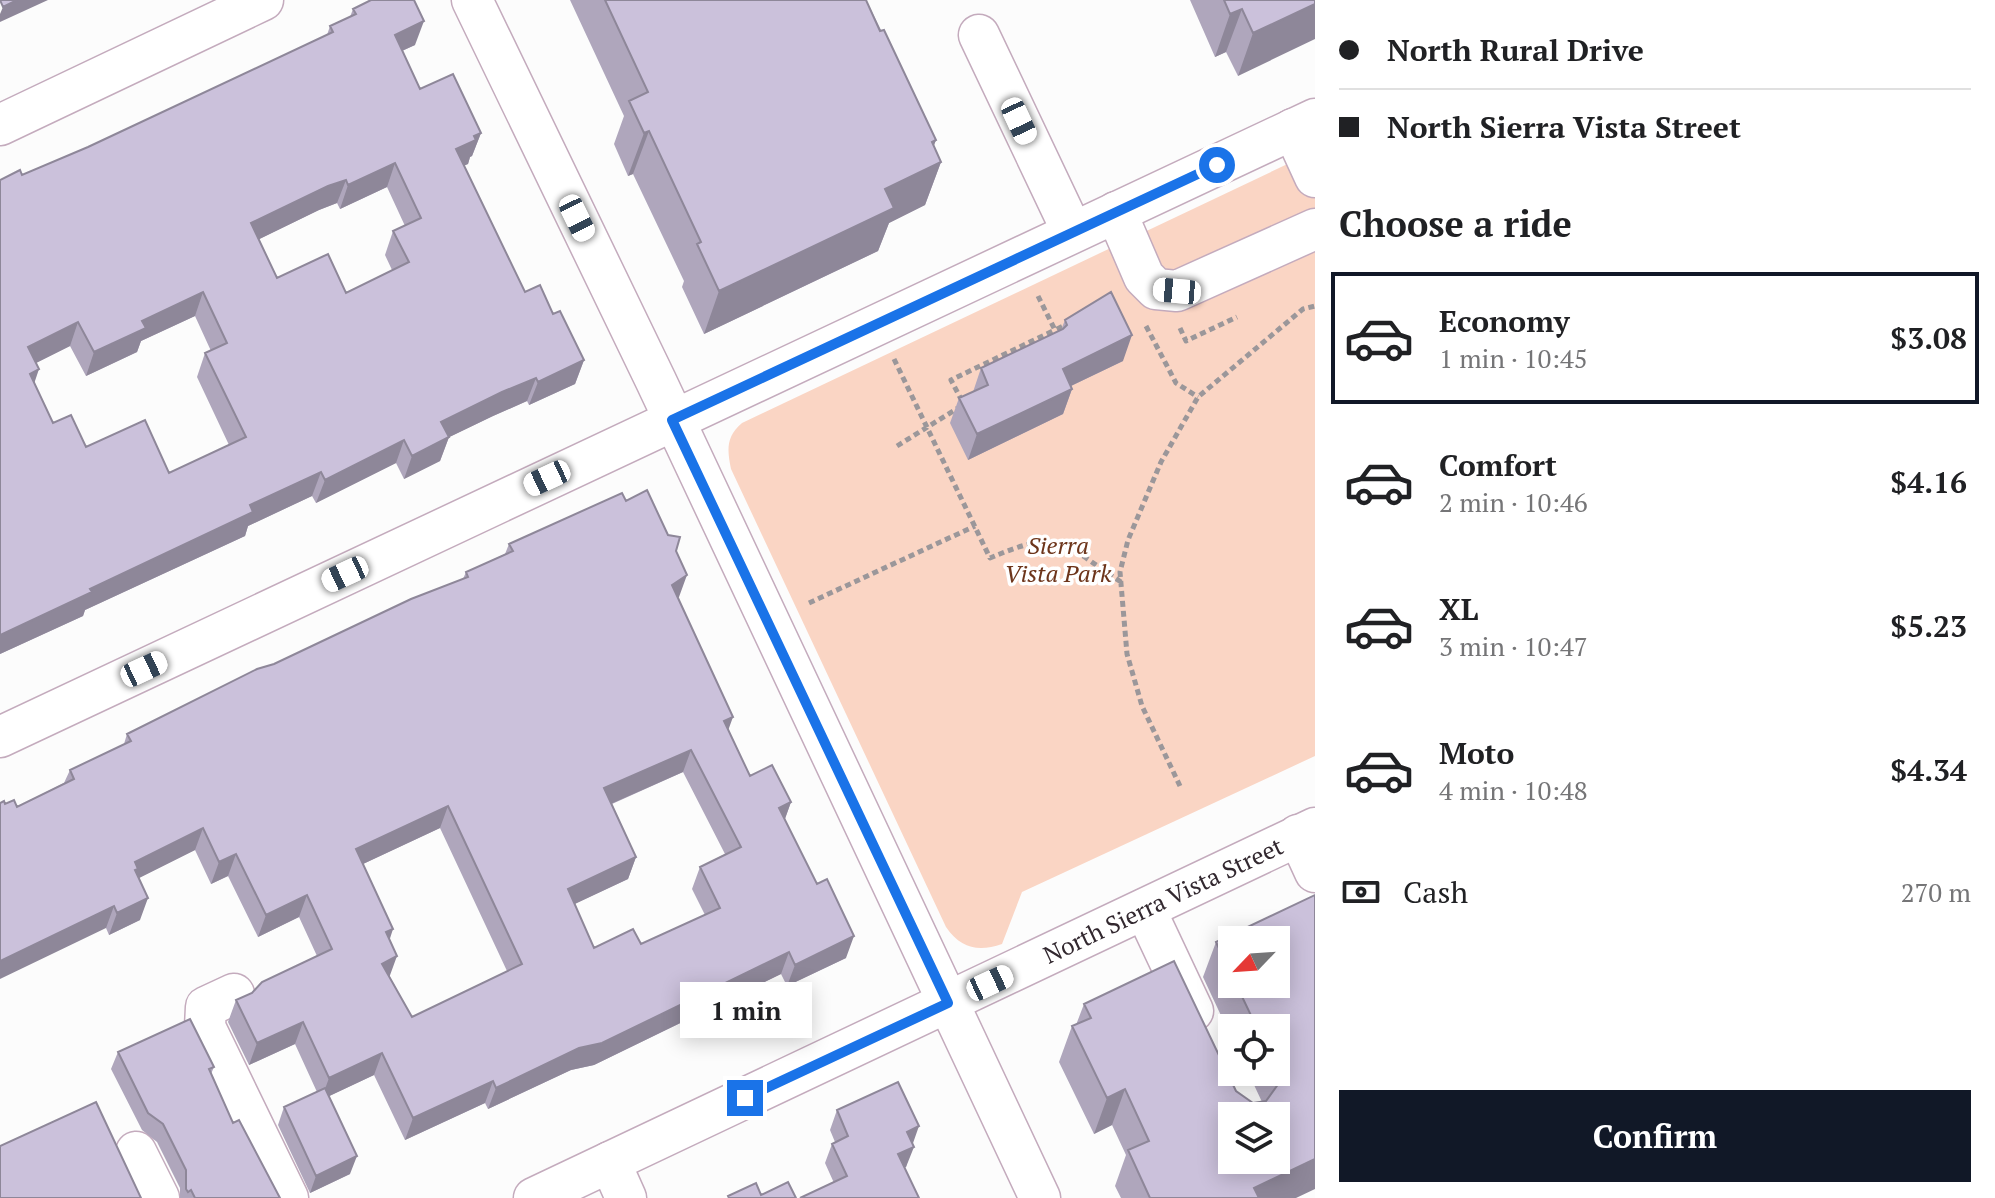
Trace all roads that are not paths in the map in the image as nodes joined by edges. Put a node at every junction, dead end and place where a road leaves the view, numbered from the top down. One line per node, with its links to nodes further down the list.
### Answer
1 (263, 0): 5 (street)
2 (472, 0): 10 (street)
3 (979, 35): 9 (street)
4 (1304, 124): 6 (street); 7 (street)
5 (0, 125)
6 (1315, 177)
7 (1116, 212): 8 (street); 9 (street)
8 (1315, 229)
9 (1072, 231): 10 (street)
10 (672, 420): 11 (street); 16 (street)
11 (0, 737)
12 (1307, 831): 13 (street); 14 (street, North Sierra Vista Street)
13 (1315, 872)
14 (1145, 909): 16 (street, North Sierra Vista Street); 17 (street)
15 (234, 994): 21 (street)
16 (948, 1003): 19 (street, North Sierra Vista Street); 24 (street)
17 (1211, 1048)
18 (136, 1152): 20 (street)
19 (610, 1162): 22 (street, North Sierra Vista Street); 23 (street)
20 (159, 1198)
21 (288, 1198)
22 (534, 1198)
23 (626, 1198)
24 (1040, 1198)

